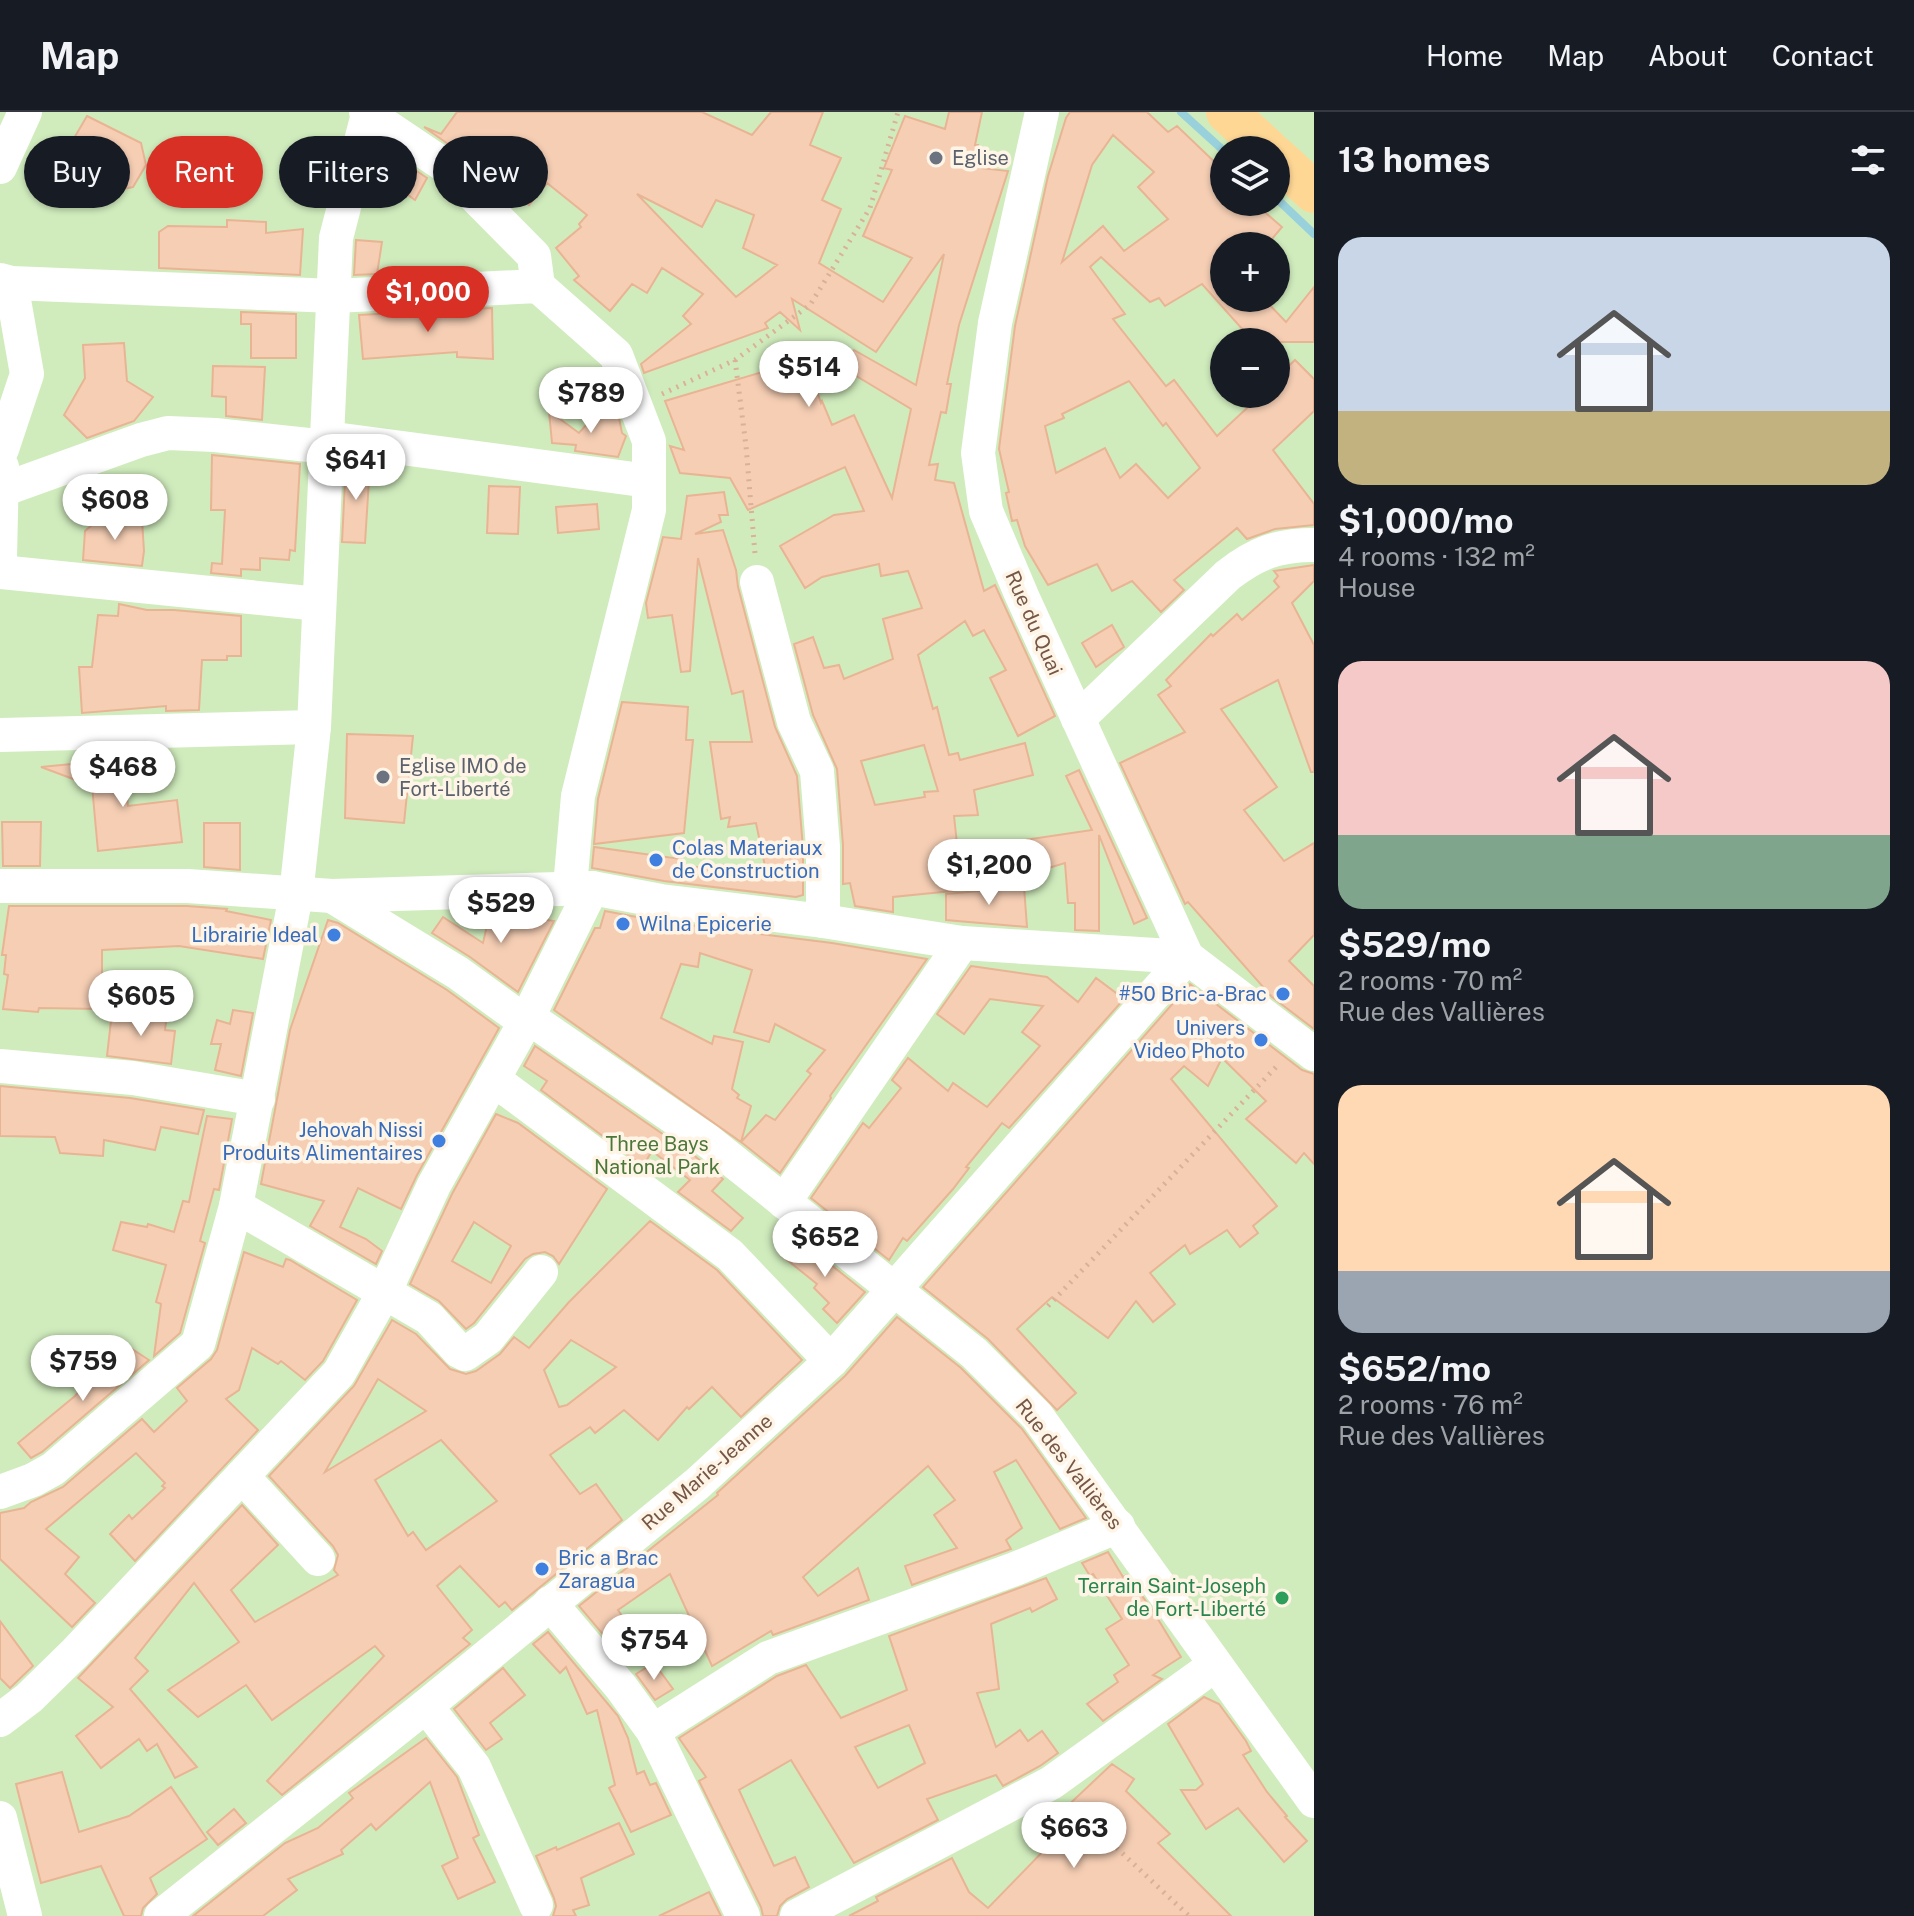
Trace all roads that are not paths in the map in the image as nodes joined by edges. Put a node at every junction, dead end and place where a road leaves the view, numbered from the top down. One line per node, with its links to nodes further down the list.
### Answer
1 (25, 112): 6 (street)
2 (1042, 112): 21 (street, Rue du Quai)
3 (1227, 112): 5 (main road)
4 (367, 113): 10 (street); 11 (street)
5 (1253, 136)
6 (4, 153)
7 (1290, 170): 8 (main road)
8 (1314, 192)
9 (5, 281): 11 (street); 13 (street)
10 (538, 286): 11 (street); 14 (street)
11 (334, 296): 12 (street)
12 (327, 443): 14 (street); 15 (street); 20 (street)
13 (1, 449): 15 (street)
14 (649, 481): 25 (street)
15 (2, 490): 17 (street)
16 (1310, 549): 21 (street)
17 (0, 558)
18 (0, 572): 20 (street)
19 (757, 582): 28 (street)
20 (319, 604): 22 (street)
21 (1078, 719): 30 (street, Rue du Quai)
22 (314, 727): 23 (street); 26 (street)
23 (0, 735)
24 (0, 886): 26 (street)
25 (581, 887): 27 (street); 28 (street); 31 (street)
26 (296, 895): 27 (street); 35 (street)
27 (332, 896): 31 (street, Rue des Vallières)
28 (823, 921): 29 (street)
29 (962, 943): 30 (street); 36 (street)
30 (1187, 957): 32 (street, Rue du Quai); 40 (street, Rue Marie-Jeanne)
31 (526, 1019): 34 (street); 36 (street, Rue des Vallières)
32 (1307, 1049)
33 (0, 1066): 35 (street)
34 (493, 1079): 39 (street); 41 (street)
35 (258, 1099): 37 (street)
36 (784, 1202): 40 (street, Rue des Vallières)
37 (236, 1206): 39 (street); 43 (street)
38 (541, 1272): 39 (street)
39 (385, 1291): 42 (street)
40 (894, 1291): 41 (street, Rue Marie-Jeanne); 44 (street, Rue des Vallières)
41 (831, 1361): 46 (street, Rue Marie-Jeanne)
42 (242, 1476): 45 (street); 49 (street)
43 (0, 1492)
44 (1118, 1526): 47 (street, Rue des Vallières); 50 (street)
45 (318, 1559)
46 (550, 1603): 48 (street, Rue Marie-Jeanne); 50 (street)
47 (1215, 1665): 51 (street, Rue des Vallières); 57 (street)
48 (426, 1706): 53 (street); 55 (street, Rue Marie-Jeanne)
49 (0, 1720)
50 (653, 1731): 56 (street)
51 (1314, 1801)
52 (0, 1818): 54 (street)
53 (536, 1905)
54 (25, 1916)
55 (161, 1916)
56 (743, 1916)
57 (797, 1916)

